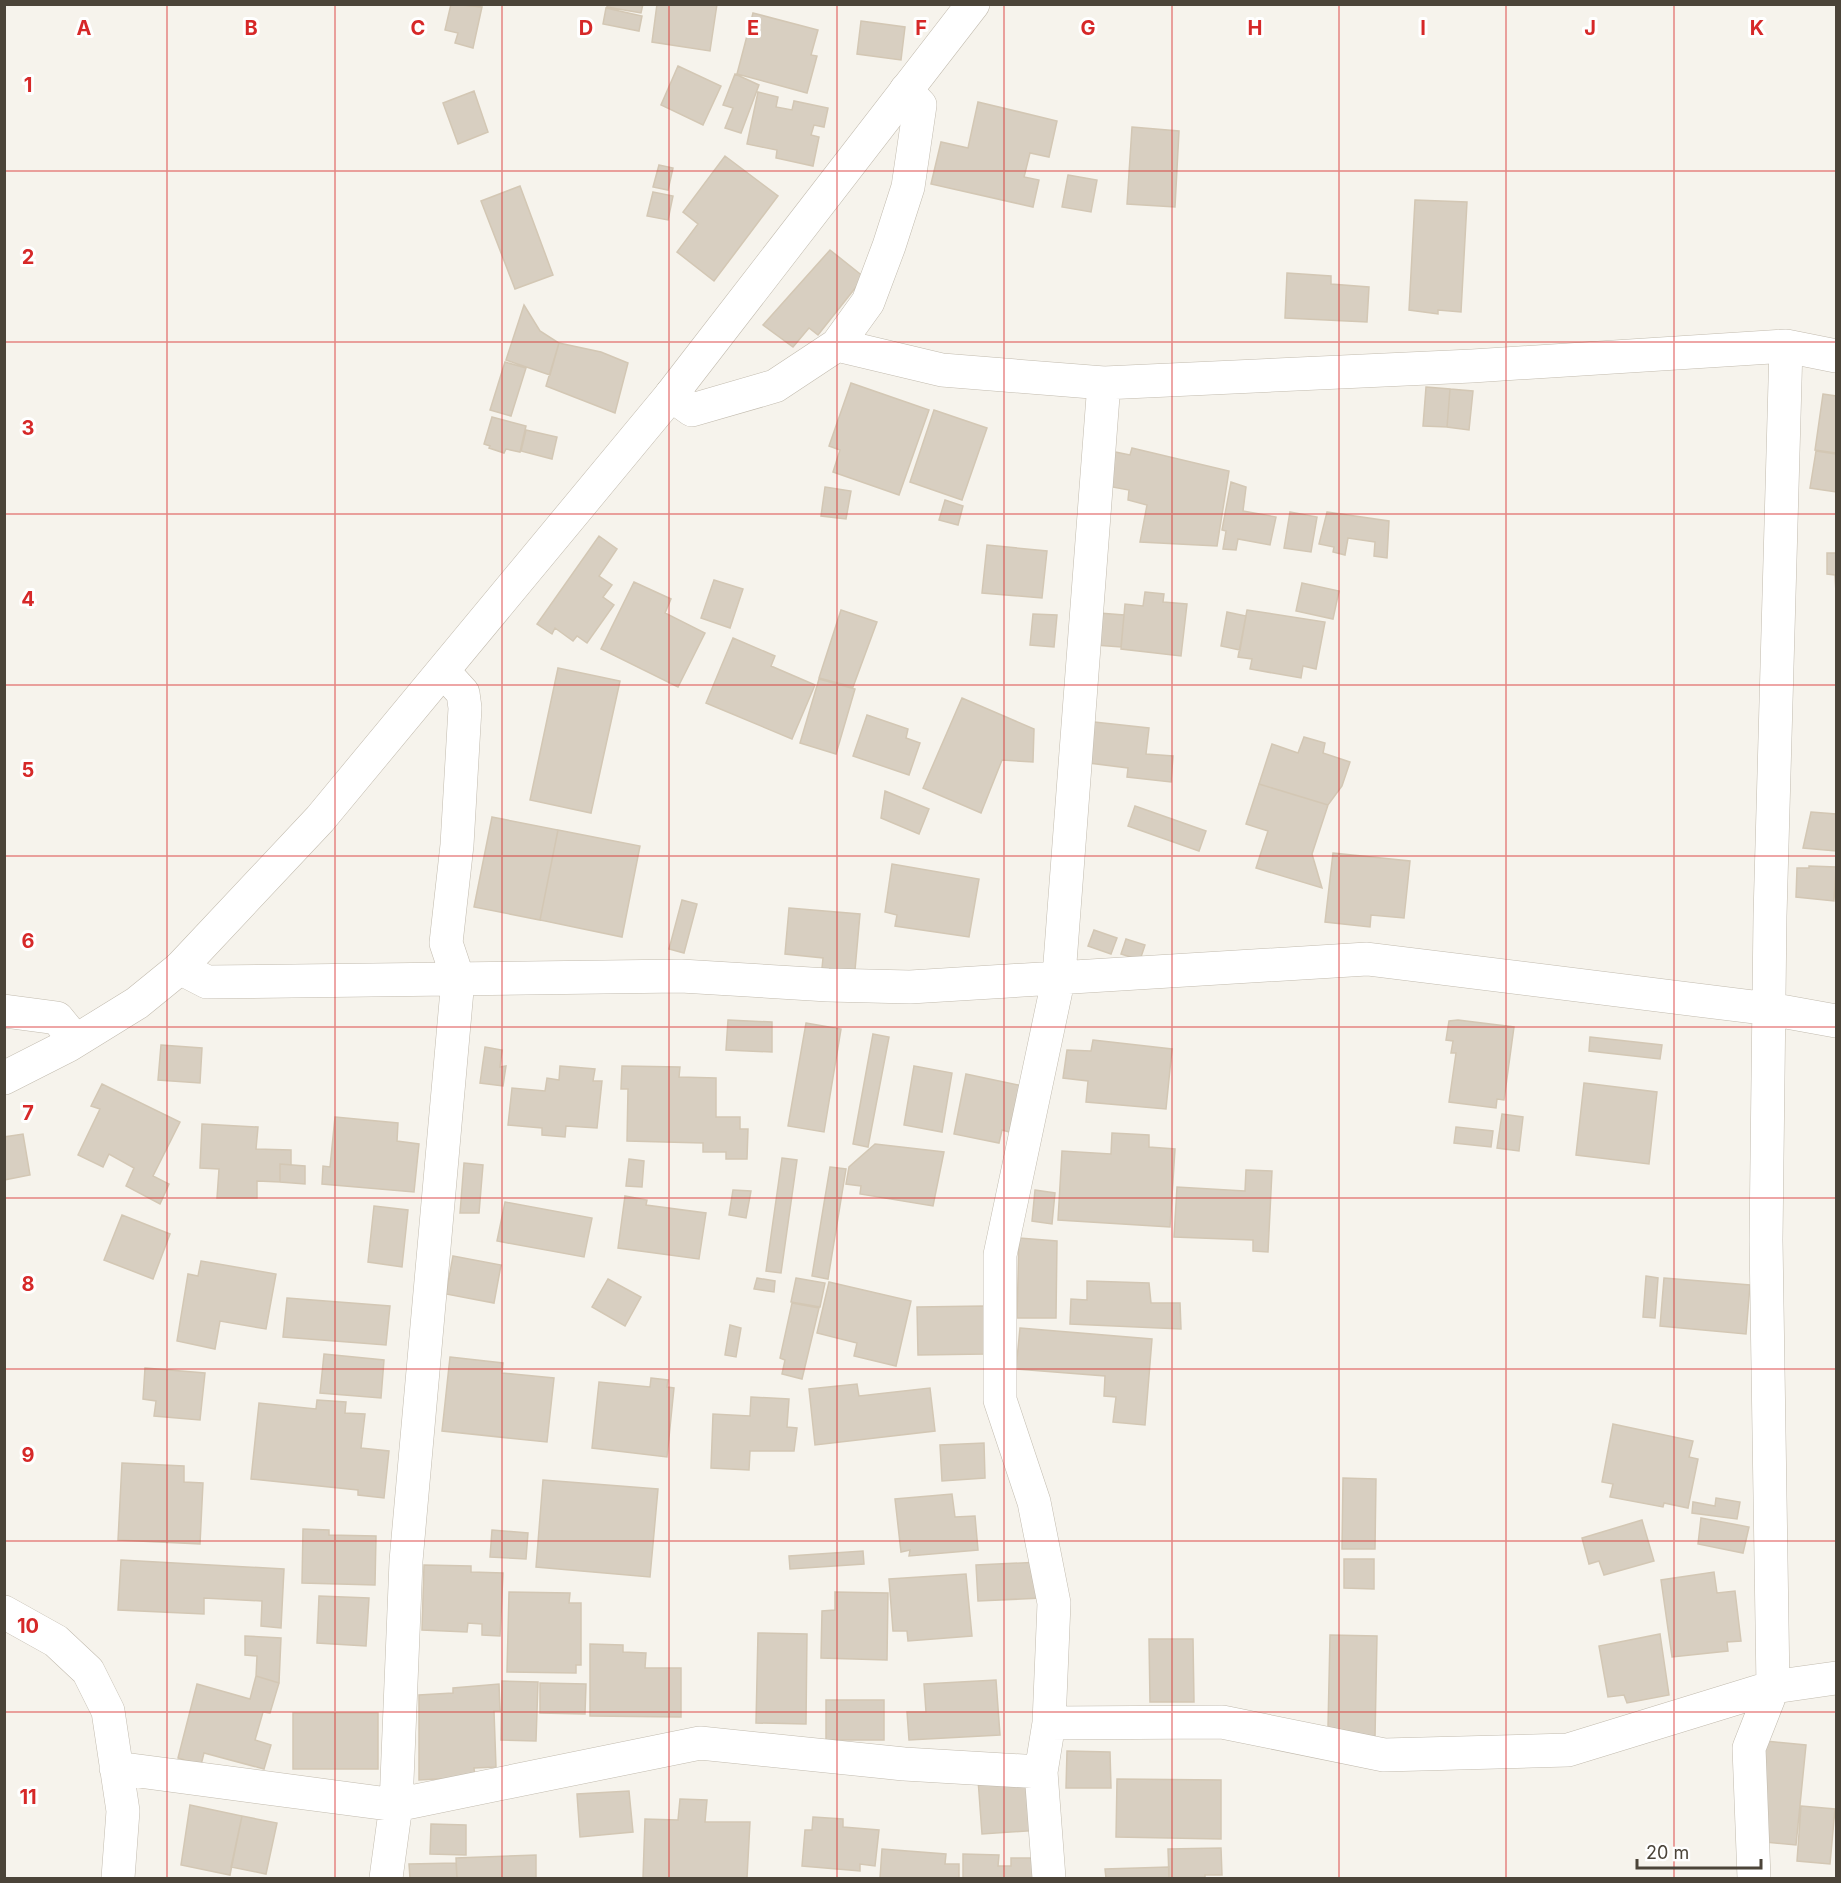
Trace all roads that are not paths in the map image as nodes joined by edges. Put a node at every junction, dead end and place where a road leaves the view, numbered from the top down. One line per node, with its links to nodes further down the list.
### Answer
1 (972, 4): 2 (street)
2 (906, 90): 3 (street); 7 (street)
3 (837, 345): 6 (street); 7 (street)
4 (1786, 346): 5 (street); 6 (street); 12 (street)
5 (1836, 356)
6 (1104, 383): 10 (street)
7 (670, 395): 8 (street)
8 (443, 671): 9 (street); 11 (street)
9 (180, 968): 11 (street); 15 (street)
10 (1059, 976): 11 (street); 12 (street); 20 (street)
11 (458, 979): 23 (street)
12 (1770, 1009): 14 (street); 19 (street)
13 (4, 1011): 15 (street)
14 (1836, 1021)
15 (75, 1040): 16 (street)
16 (4, 1078)
17 (4, 1612): 21 (street)
18 (1836, 1678): 19 (street)
19 (1773, 1687): 20 (street); 27 (street)
20 (1049, 1723): 22 (street)
21 (116, 1768): 23 (street); 24 (street)
22 (1041, 1772): 23 (street); 26 (street)
23 (396, 1805): 25 (street)
24 (118, 1878)
25 (386, 1878)
26 (1049, 1878)
27 (1754, 1878)

